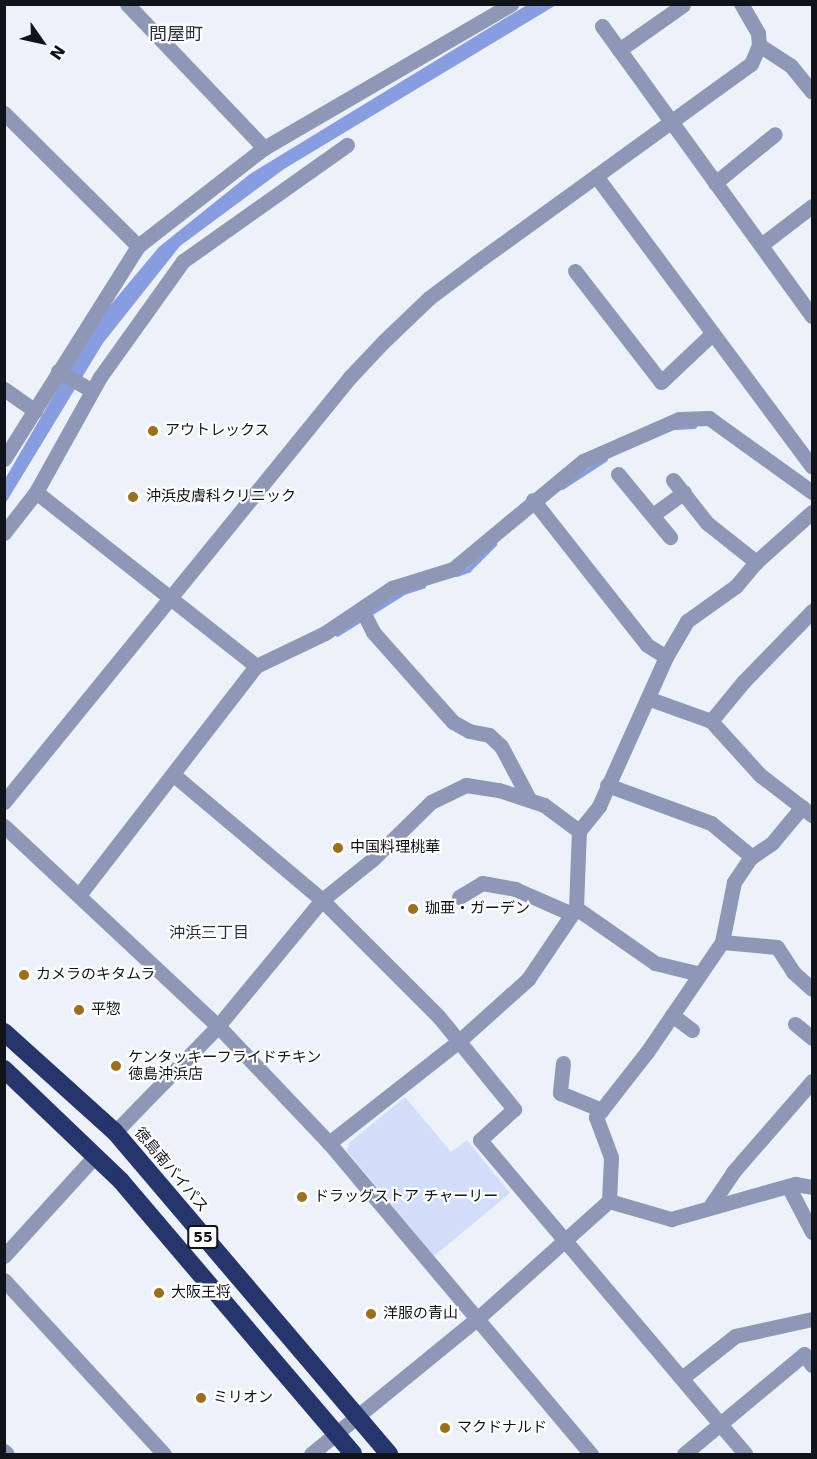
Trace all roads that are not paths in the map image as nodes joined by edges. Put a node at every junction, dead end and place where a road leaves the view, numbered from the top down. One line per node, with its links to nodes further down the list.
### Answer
1 (127, 4): 13 (street)
2 (512, 4): 13 (street)
3 (741, 4): 6 (street)
4 (683, 5): 7 (street)
5 (602, 26): 7 (street)
6 (759, 45): 8 (street); 10 (street)
7 (619, 50): 10 (street)
8 (813, 92)
9 (4, 113): 18 (street)
10 (671, 123): 14 (street); 15 (street)
11 (775, 134): 15 (street)
12 (347, 146): 24 (street)
13 (264, 148): 18 (street)
14 (596, 176): 21 (street); 39 (street)
15 (715, 183): 17 (street)
16 (813, 206): 17 (street)
17 (761, 245): 20 (street)
18 (138, 246): 22 (street)
19 (575, 271): 21 (street)
20 (810, 308)
21 (713, 333): 27 (street)
22 (58, 371): 24 (street); 25 (street)
23 (4, 389): 25 (street)
24 (92, 391): 30 (street)
25 (35, 411): 26 (street)
26 (4, 459)
27 (813, 467)
28 (618, 474): 35 (street)
29 (673, 480): 31 (street)
30 (36, 492): 36 (street); 39 (street)
31 (684, 492): 35 (street); 38 (street)
32 (813, 492): 33 (street)
33 (533, 500): 40 (street); 42 (street)
34 (813, 512): 38 (street)
35 (654, 514): 37 (street)
36 (4, 533)
37 (670, 537)
38 (756, 562): 42 (street)
39 (172, 597): 43 (street); 49 (street)
40 (362, 610): 43 (street); 48 (street)
41 (813, 611): 45 (street)
42 (666, 657): 44 (street)
43 (256, 666): 46 (street)
44 (650, 699): 45 (street); 47 (street)
45 (711, 721): 50 (street)
46 (175, 776): 54 (street); 56 (street)
47 (607, 785): 52 (street); 53 (street)
48 (528, 797): 52 (street); 56 (street)
49 (4, 802)
50 (807, 811): 53 (street)
51 (4, 826): 54 (street)
52 (579, 831): 57 (street)
53 (752, 857): 58 (street)
54 (80, 894): 63 (street)
55 (459, 897): 57 (street)
56 (322, 900): 63 (street); 67 (street)
57 (574, 911): 59 (street); 67 (street)
58 (722, 942): 59 (street); 60 (street)
59 (700, 974): 61 (street)
60 (813, 990)
61 (672, 1015): 64 (street); 71 (street)
62 (795, 1024): 66 (street)
63 (218, 1026): 72 (street); 73 (street)
64 (692, 1030)
65 (4, 1032): 72 (highway, 徳島南バイパス / 55)
66 (813, 1038)
67 (459, 1041): 73 (street); 80 (street)
68 (563, 1063): 71 (street)
69 (4, 1069): 74 (highway, 55)
70 (813, 1081): 78 (street)
71 (602, 1110): 77 (street)
72 (115, 1132): 87 (highway, 徳島南バイパス / 55)
73 (329, 1143): 83 (street)
74 (95, 1156): 81 (street); 89 (highway, 55)
75 (788, 1186): 76 (street); 78 (street); 79 (street)
76 (813, 1187)
77 (609, 1201): 78 (street); 80 (street)
78 (711, 1205)
79 (813, 1232)
80 (566, 1242): 83 (street); 86 (street)
81 (4, 1256)
82 (4, 1280): 90 (street)
83 (478, 1318): 87 (street); 94 (street)
84 (813, 1319): 86 (street)
85 (813, 1365): 88 (street)
86 (682, 1378): 88 (street)
87 (357, 1417): 89 (street); 93 (highway, 徳島南バイパス / 55)
88 (720, 1424): 95 (street); 96 (street)
89 (336, 1434): 91 (street); 92 (highway, 55)
90 (164, 1455)
91 (311, 1455)
92 (353, 1455)
93 (389, 1455)
94 (591, 1455)
95 (684, 1455)
96 (745, 1455)

